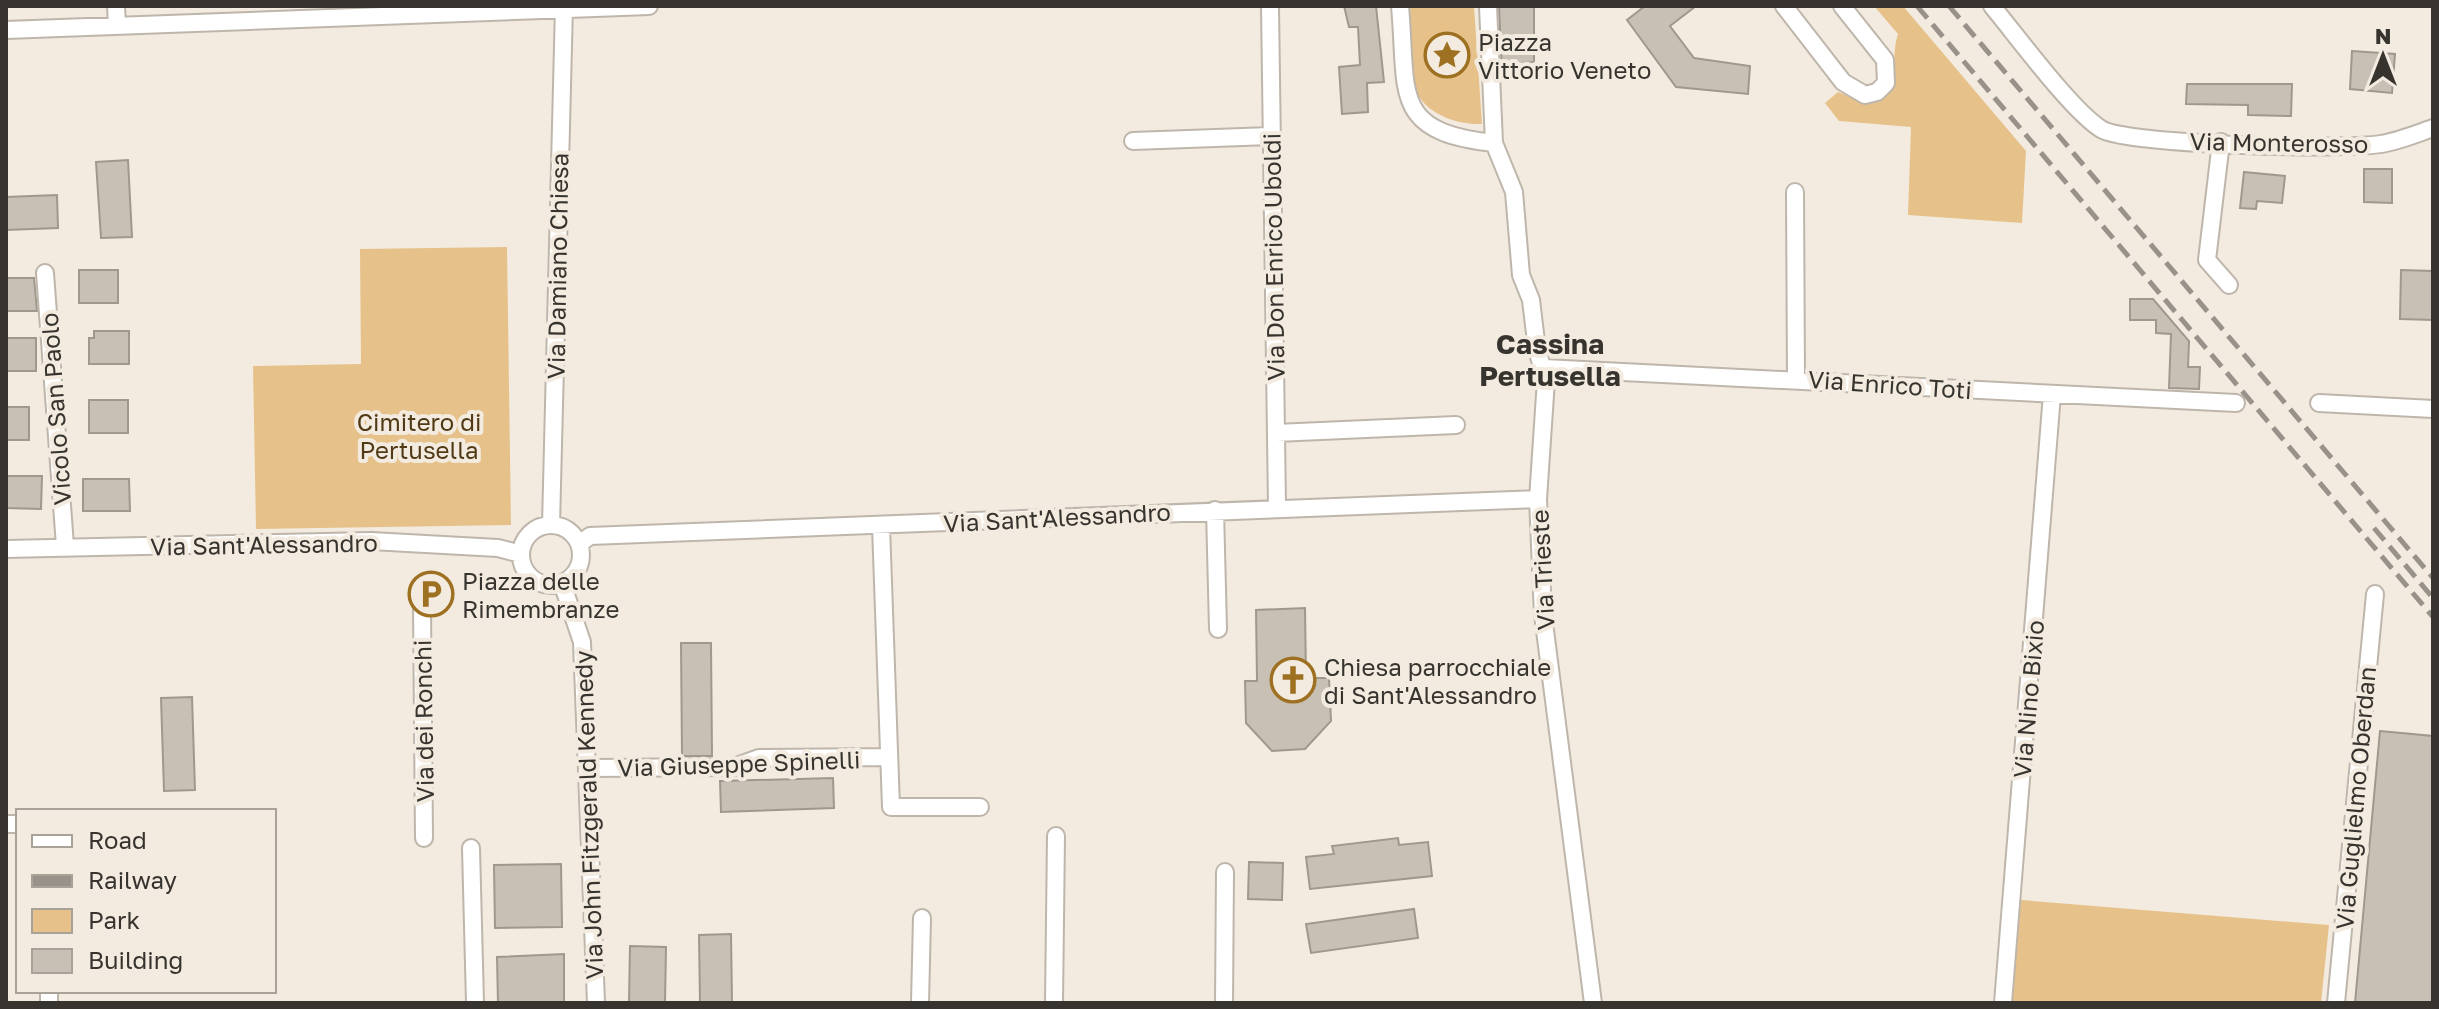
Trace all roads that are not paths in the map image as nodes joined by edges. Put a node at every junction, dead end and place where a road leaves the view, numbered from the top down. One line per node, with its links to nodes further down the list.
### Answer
1 (116, 6): 12 (street)
2 (649, 6): 9 (street)
3 (1270, 6): 15 (street, Via Don Enrico Uboldi)
4 (1400, 6): 18 (street)
5 (1488, 6): 18 (street)
6 (1784, 6): 7 (street)
7 (1842, 6)
8 (1992, 6): 17 (street, Via Monterosso)
9 (564, 8): 10 (street); 33 (street, Via Damiano Chiesa)
10 (365, 11): 11 (street)
11 (314, 12): 12 (street)
12 (117, 26): 13 (street)
13 (6, 30)
14 (2433, 128): 17 (street, Via Monterosso)
15 (1270, 136): 16 (street); 29 (street, Via Don Enrico Uboldi)
16 (1133, 141)
17 (2221, 142): 21 (street)
18 (1494, 143): 22 (street, Via Trieste)
19 (1795, 192): 23 (street)
20 (45, 273): 36 (street, Vicolo San Paolo)
21 (2229, 285)
22 (1544, 368): 23 (street, Via Enrico Toti); 30 (street, Via Trieste)
23 (1796, 378): 24 (street, Via Enrico Toti)
24 (2052, 394): 25 (street, Via Enrico Toti); 57 (street, Via Nino Bixio)
25 (2236, 403)
26 (2319, 403): 27 (street)
27 (2433, 409)
28 (1456, 425): 29 (street)
29 (1276, 433): 31 (street, Via Don Enrico Uboldi)
30 (1538, 499): 31 (street, Via Sant'Alessandro); 56 (street, Via Trieste)
31 (1277, 507): 32 (street, Via Sant'Alessandro)
32 (1215, 510): 34 (street, Via Sant'Alessandro); 42 (street)
33 (551, 525): 35 (street); 38 (street)
34 (881, 526): 35 (street, Via Sant'Alessandro); 43 (street)
35 (579, 544): 39 (street)
36 (65, 546): 37 (street, Via Sant'Alessandro); 38 (street, Via Sant'Alessandro)
37 (6, 549)
38 (521, 554): 39 (street)
39 (562, 583): 44 (street, Via John Fitzgerald Kennedy)
40 (2375, 594): 58 (street, Via Guglielmo Oberdan)
41 (422, 604): 47 (street, Via dei Ronchi)
42 (1218, 629)
43 (889, 757): 44 (street, Via Giuseppe Spinelli); 45 (street)
44 (589, 768): 52 (street, Via John Fitzgerald Kennedy)
45 (980, 807)
46 (1056, 836): 54 (street)
47 (424, 838)
48 (471, 848): 51 (street)
49 (1225, 872): 55 (street)
50 (922, 918): 53 (street)
51 (475, 1003)
52 (596, 1003)
53 (920, 1003)
54 (1054, 1003)
55 (1224, 1003)
56 (1593, 1003)
57 (2003, 1003)
58 (2336, 1003)

